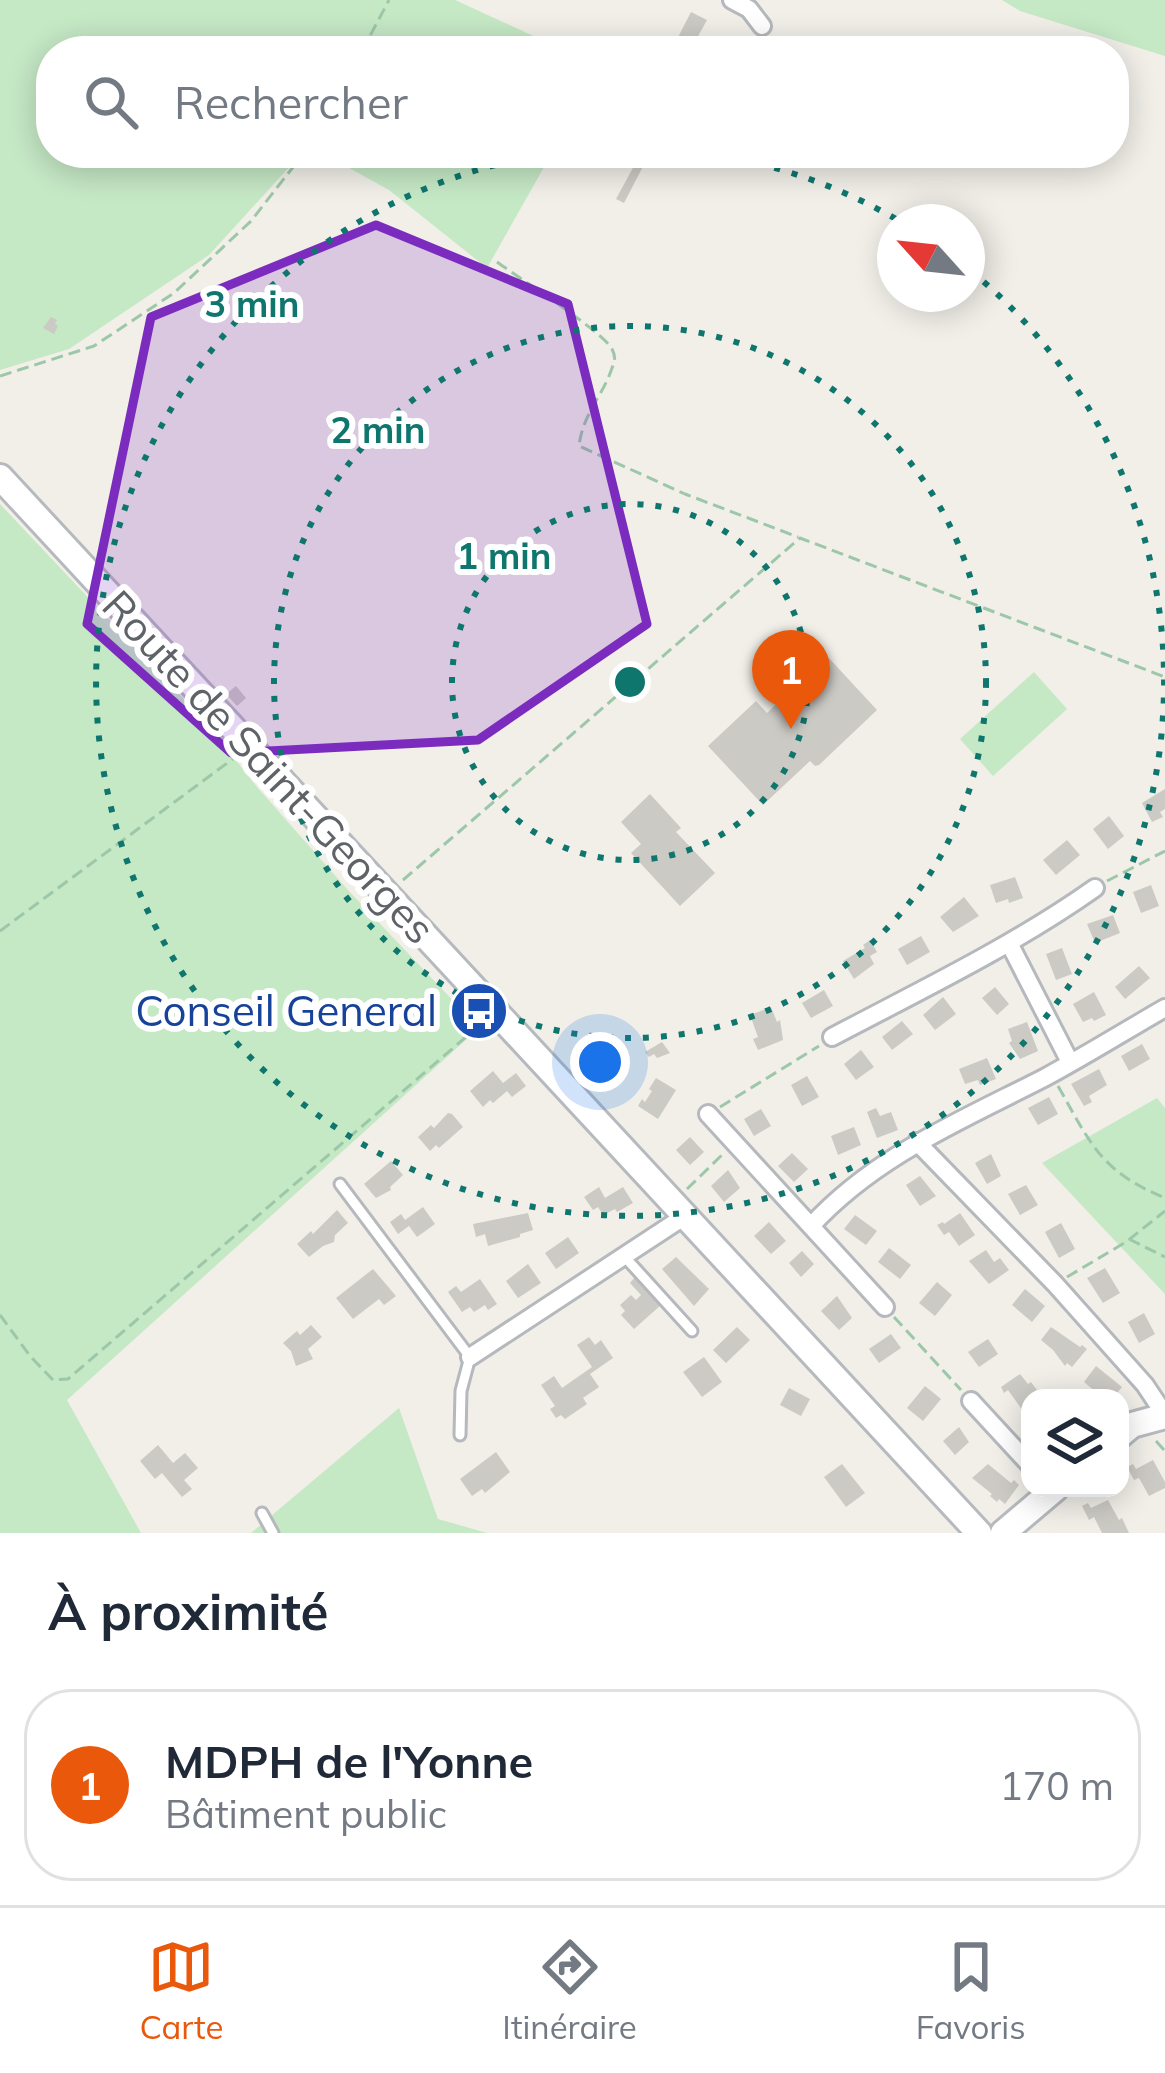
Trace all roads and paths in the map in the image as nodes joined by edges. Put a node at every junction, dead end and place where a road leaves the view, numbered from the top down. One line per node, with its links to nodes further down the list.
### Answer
1 (388, 0): 4 (path)
2 (732, 0): 3 (street)
3 (762, 26)
4 (370, 36)
5 (292, 168): 7 (path)
6 (497, 262): 9 (path)
7 (0, 376)
8 (0, 477): 11 (main road, Route de Saint-Georges)
9 (800, 538): 10 (path); 14 (path)
10 (1165, 677)
11 (251, 748): 14 (main road, Route de Saint-Georges); 15 (path)
12 (1165, 851): 13 (path)
13 (1095, 888): 16 (street)
14 (388, 893): 18 (main road, Route de Saint-Georges)
15 (0, 932)
16 (1009, 943): 19 (street); 20 (street)
17 (1165, 1008): 20 (street)
18 (496, 1011): 27 (main road, Route de Saint-Georges); 35 (path)
19 (832, 1037): 22 (path)
20 (1070, 1062): 21 (street)
21 (1051, 1074): 23 (street); 26 (path)
22 (708, 1114): 24 (street)
23 (917, 1142): 29 (street); 33 (street)
24 (735, 1143): 27 (path); 29 (street)
25 (340, 1184): 37 (lane)
26 (1165, 1198)
27 (679, 1209): 31 (street); 46 (main road, Route de Saint-Georges)
28 (1165, 1211): 30 (path)
29 (811, 1226): 34 (street)
30 (1129, 1239): 32 (path); 33 (path)
31 (624, 1256): 36 (lane); 37 (street)
32 (1165, 1257)
33 (1055, 1284): 39 (street)
34 (885, 1307): 38 (path)
35 (0, 1315)
36 (692, 1331)
37 (470, 1357): 41 (lane)
38 (971, 1401): 42 (street)
39 (1165, 1416): 40 (main road)
40 (1129, 1428)
41 (460, 1435)
42 (1021, 1455)
43 (1045, 1497): 47 (main road)
44 (262, 1514): 45 (lane)
45 (273, 1533)
46 (979, 1533)
47 (1003, 1533)

